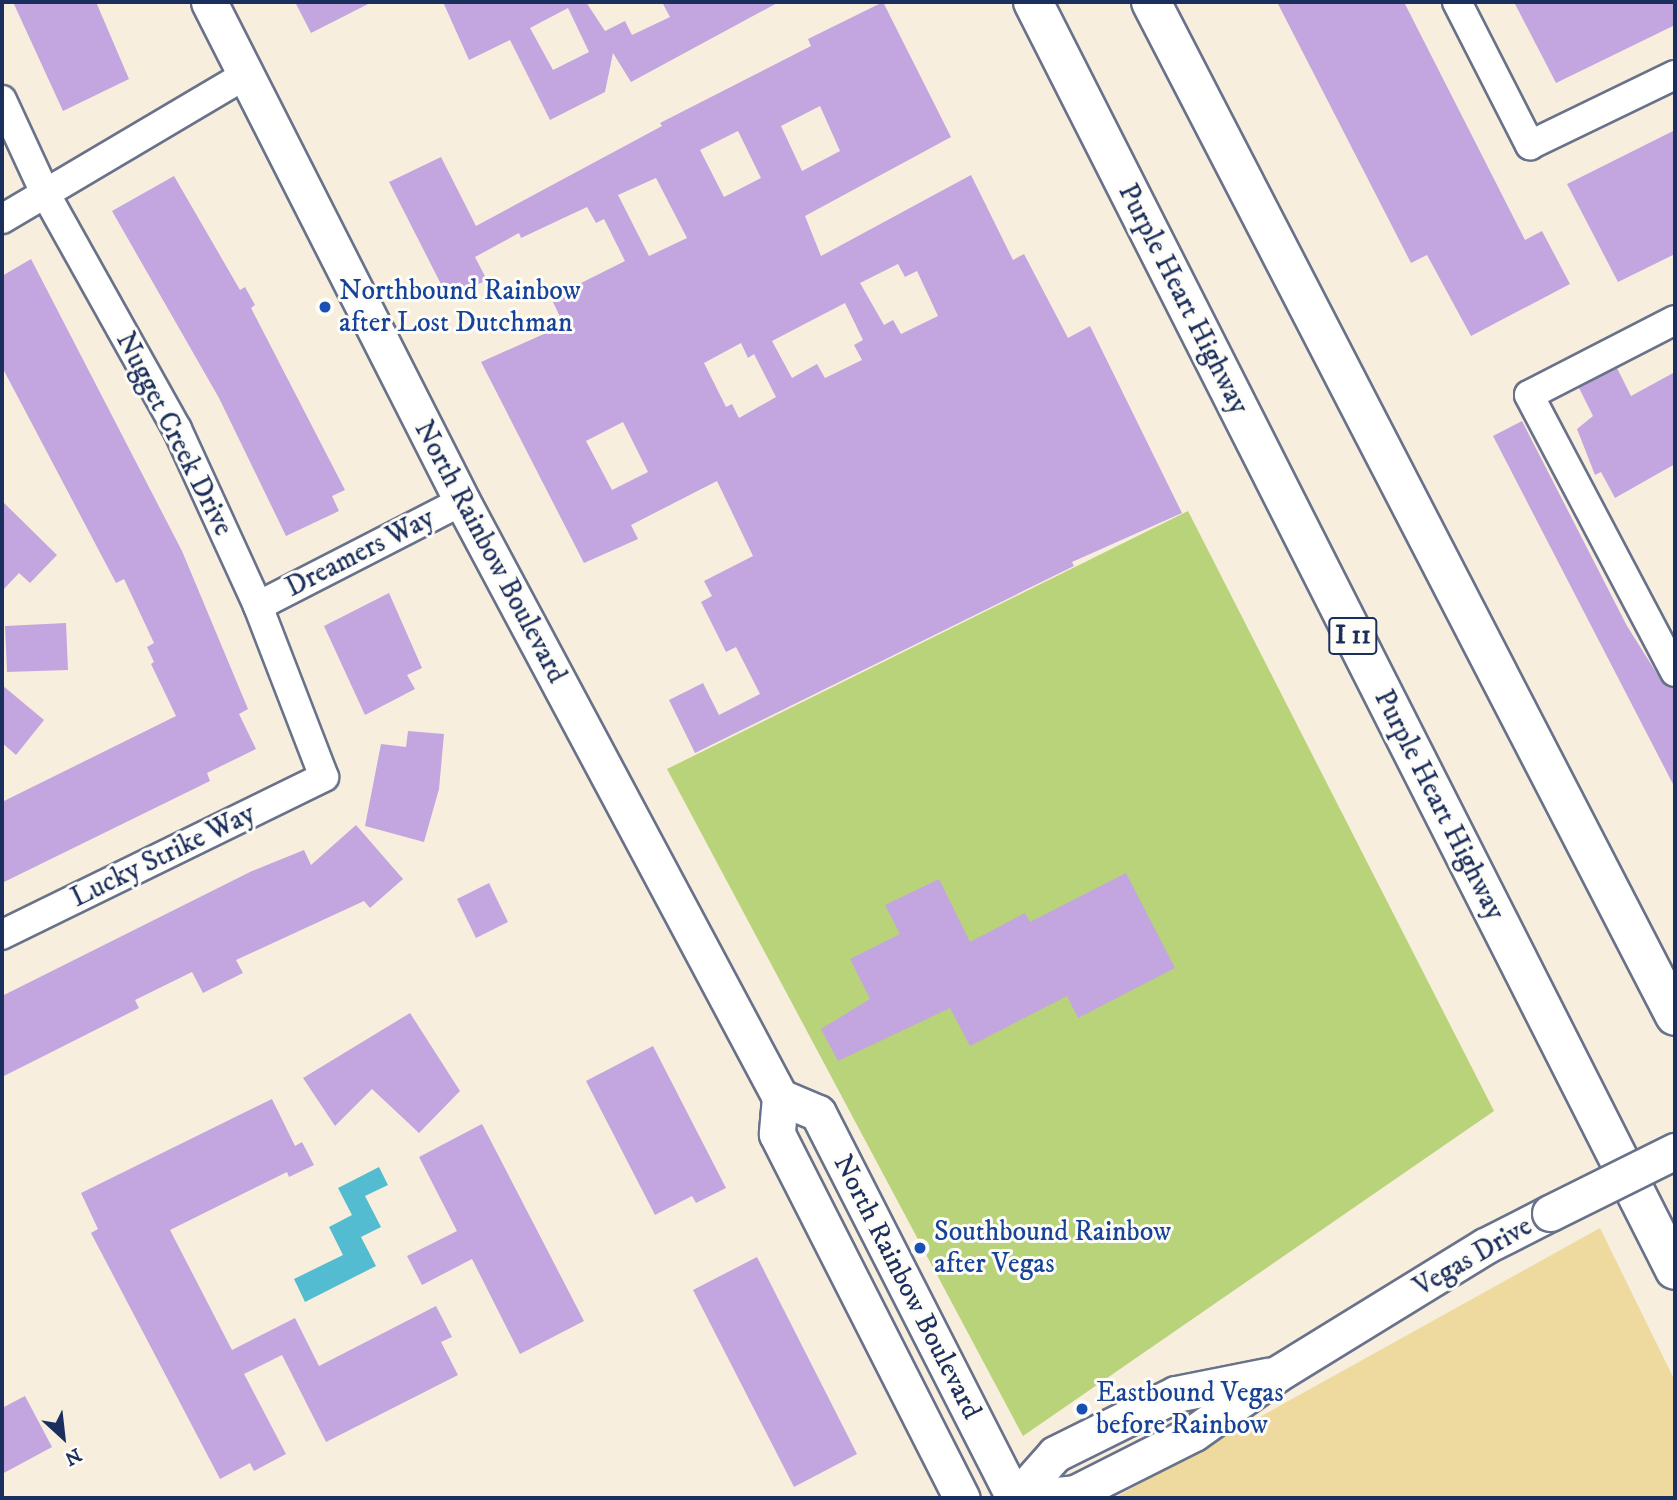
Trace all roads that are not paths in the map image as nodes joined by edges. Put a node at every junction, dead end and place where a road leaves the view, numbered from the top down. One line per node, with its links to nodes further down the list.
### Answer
1 (209, 2): 5 (main road, North Rainbow Boulevard)
2 (1033, 2): 19 (highway, Purple Heart Highway / I 11)
3 (1151, 2): 16 (highway)
4 (1457, 2): 6 (street)
5 (247, 74): 8 (street); 11 (main road, North Rainbow Boulevard)
6 (1675, 75)
7 (2, 100): 8 (street, Nugget Creek Drive)
8 (44, 194): 9 (street); 12 (street, Nugget Creek Drive)
9 (2, 219)
10 (1675, 320): 13 (street)
11 (462, 500): 12 (street, Dreamers Way); 17 (main road, North Rainbow Boulevard)
12 (258, 606): 14 (street, Nugget Creek Drive)
13 (1675, 672)
14 (324, 778): 15 (street, Lucky Strike Way)
15 (2, 935)
16 (1675, 1016)
17 (780, 1097): 21 (main road, North Rainbow Boulevard); 22 (main road, North Rainbow Boulevard)
18 (1675, 1151): 20 (main road, Vegas Drive, bridge)
19 (1675, 1270)
20 (1277, 1374): 22 (main road, Vegas Drive); 23 (main road, Vegas Drive)
21 (962, 1498)
22 (1015, 1498)
23 (1027, 1498)

